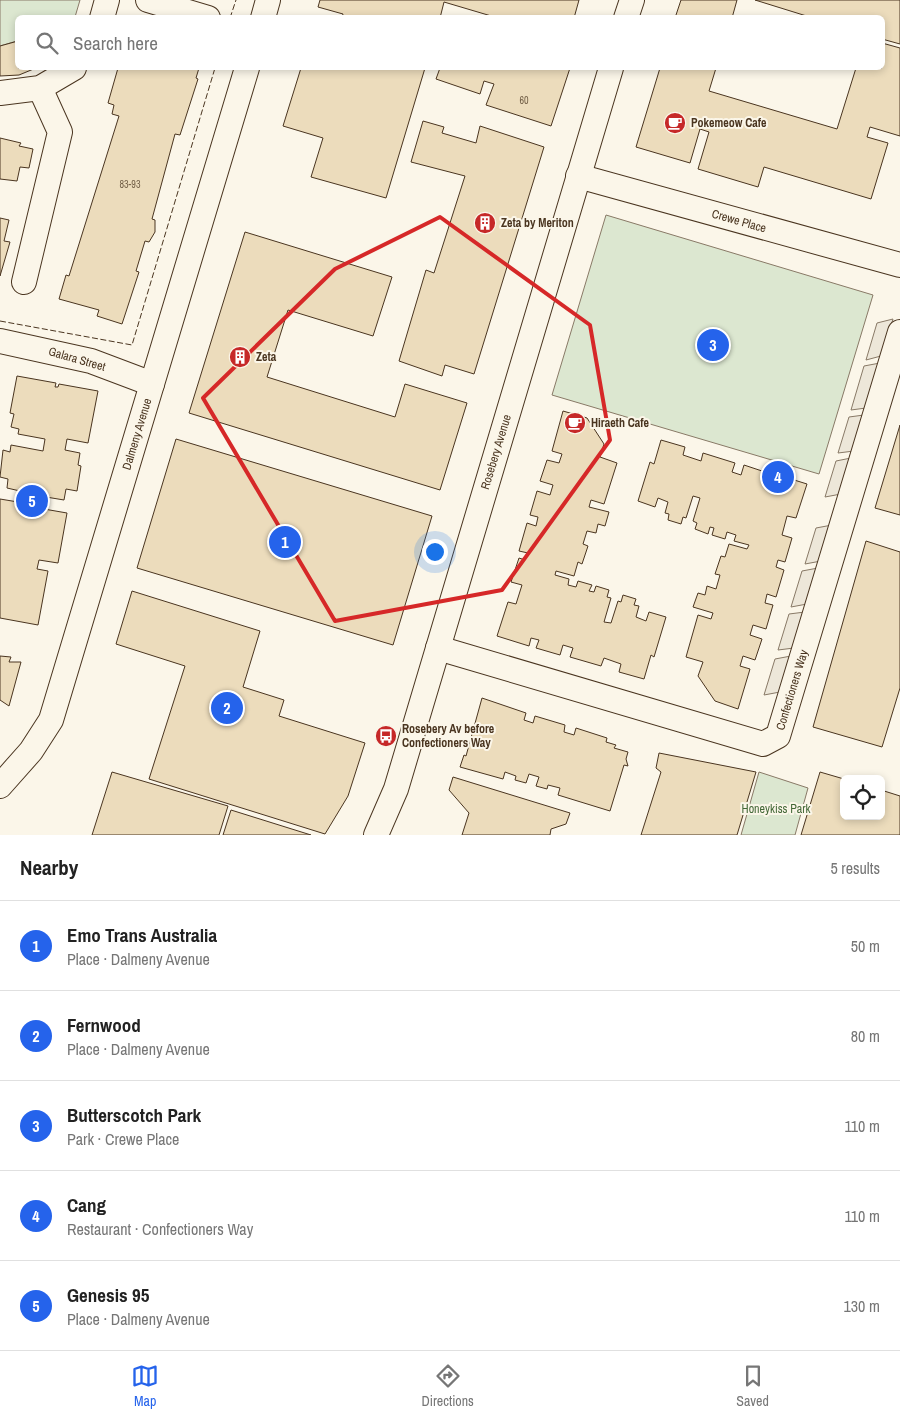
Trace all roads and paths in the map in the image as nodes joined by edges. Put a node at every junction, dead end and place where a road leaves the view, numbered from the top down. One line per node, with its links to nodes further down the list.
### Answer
1 (148, 0): 4 (street)
2 (268, 0): 5 (street)
3 (632, 0): 6 (street)
4 (198, 15)
5 (264, 15)
6 (627, 15)
7 (71, 70): 10 (street)
8 (246, 70): 17 (street, Dalmeny Avenue)
9 (610, 70): 12 (street, Rosebery Avenue)
10 (40, 88): 11 (street); 14 (street)
11 (0, 93)
12 (578, 176): 13 (street, Crewe Place); 18 (street, Rosebery Avenue)
13 (900, 265)
14 (24, 282)
15 (900, 332): 18 (street, Confectioners Way)
16 (0, 341): 17 (street, Galara Street)
17 (152, 384): 19 (street, Dalmeny Avenue)
18 (438, 648): 20 (street, Rosebery Avenue)
19 (0, 786)
20 (376, 835)

